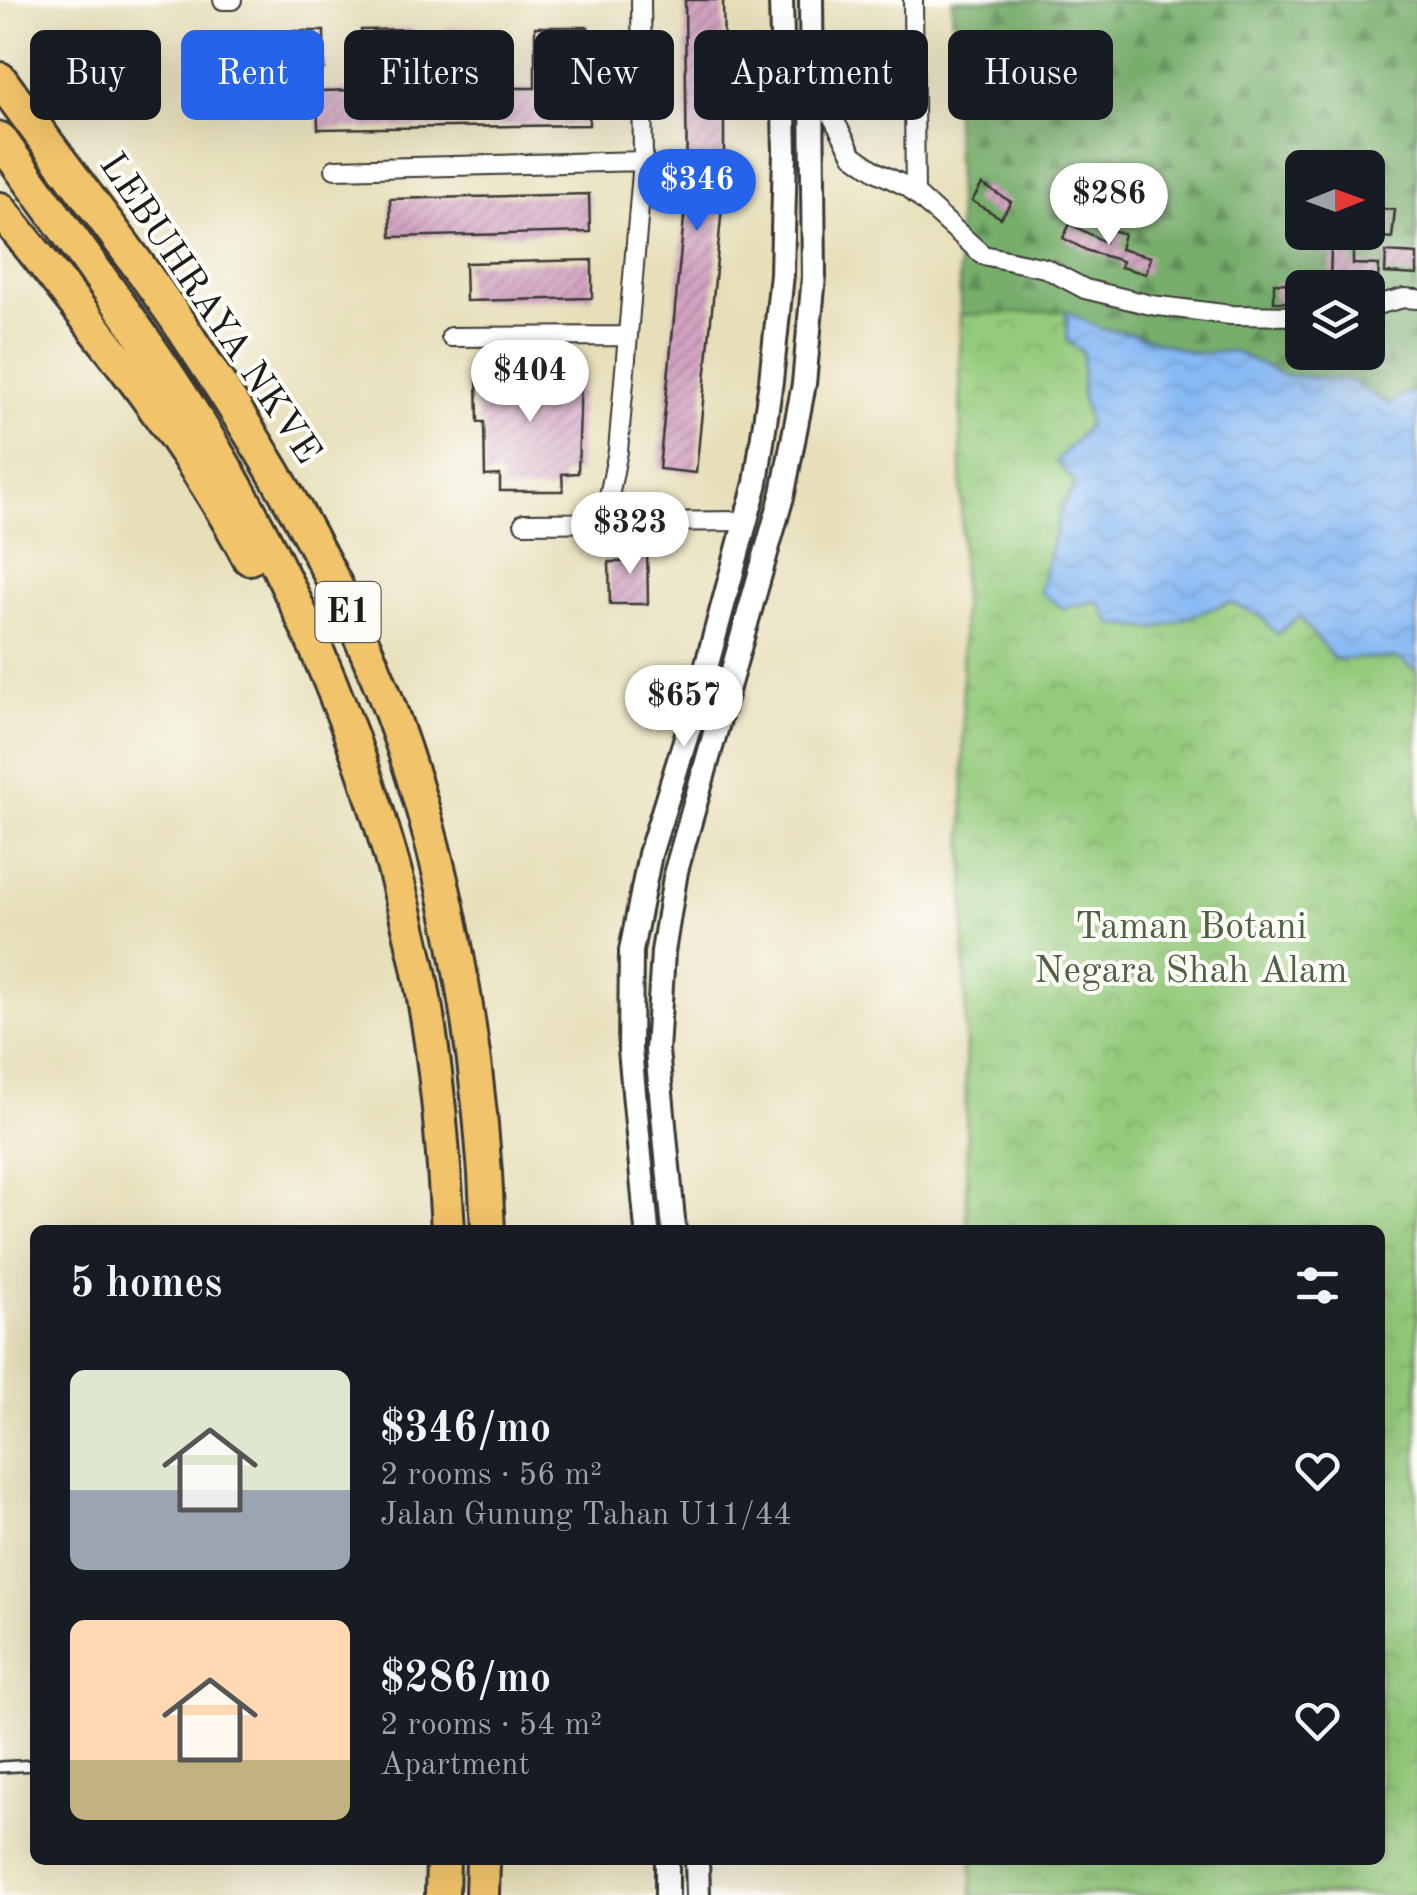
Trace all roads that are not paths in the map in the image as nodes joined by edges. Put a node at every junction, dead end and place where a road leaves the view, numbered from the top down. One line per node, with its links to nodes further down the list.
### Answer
1 (223, 0): 2 (street)
2 (232, 0)
3 (641, 0): 14 (street)
4 (782, 0): 23 (street)
5 (811, 0): 7 (street)
6 (913, 0): 16 (street)
7 (811, 30)
8 (0, 59): 13 (highway)
9 (0, 80): 13 (highway, LEBUHRAYA NKVE / E1)
10 (812, 120): 30 (street)
11 (834, 120): 16 (street)
12 (0, 139): 26 (highway, LEBUHRAYA NKVE / E1)
13 (47, 144): 28 (highway, LEBUHRAYA NKVE / E1)
14 (643, 161): 15 (street); 21 (street)
15 (335, 169)
16 (914, 194): 20 (street)
17 (0, 209): 26 (highway)
18 (1417, 299): 19 (street)
19 (1385, 303)
20 (1285, 316)
21 (628, 336): 22 (street); 24 (street)
22 (450, 337)
23 (745, 521): 24 (street); 29 (street)
24 (604, 522): 25 (street)
25 (524, 523)
26 (368, 778): 27 (highway, LEBUHRAYA NKVE / E1)
27 (448, 1225)
28 (488, 1225)
29 (647, 1225)
30 (674, 1225)
31 (30, 1765): 32 (lane)
32 (0, 1766)
33 (444, 1865): 37 (highway)
34 (483, 1865): 38 (highway)
35 (667, 1865): 39 (street)
36 (698, 1865): 40 (street)
37 (442, 1895)
38 (482, 1895)
39 (667, 1895)
40 (698, 1895)

